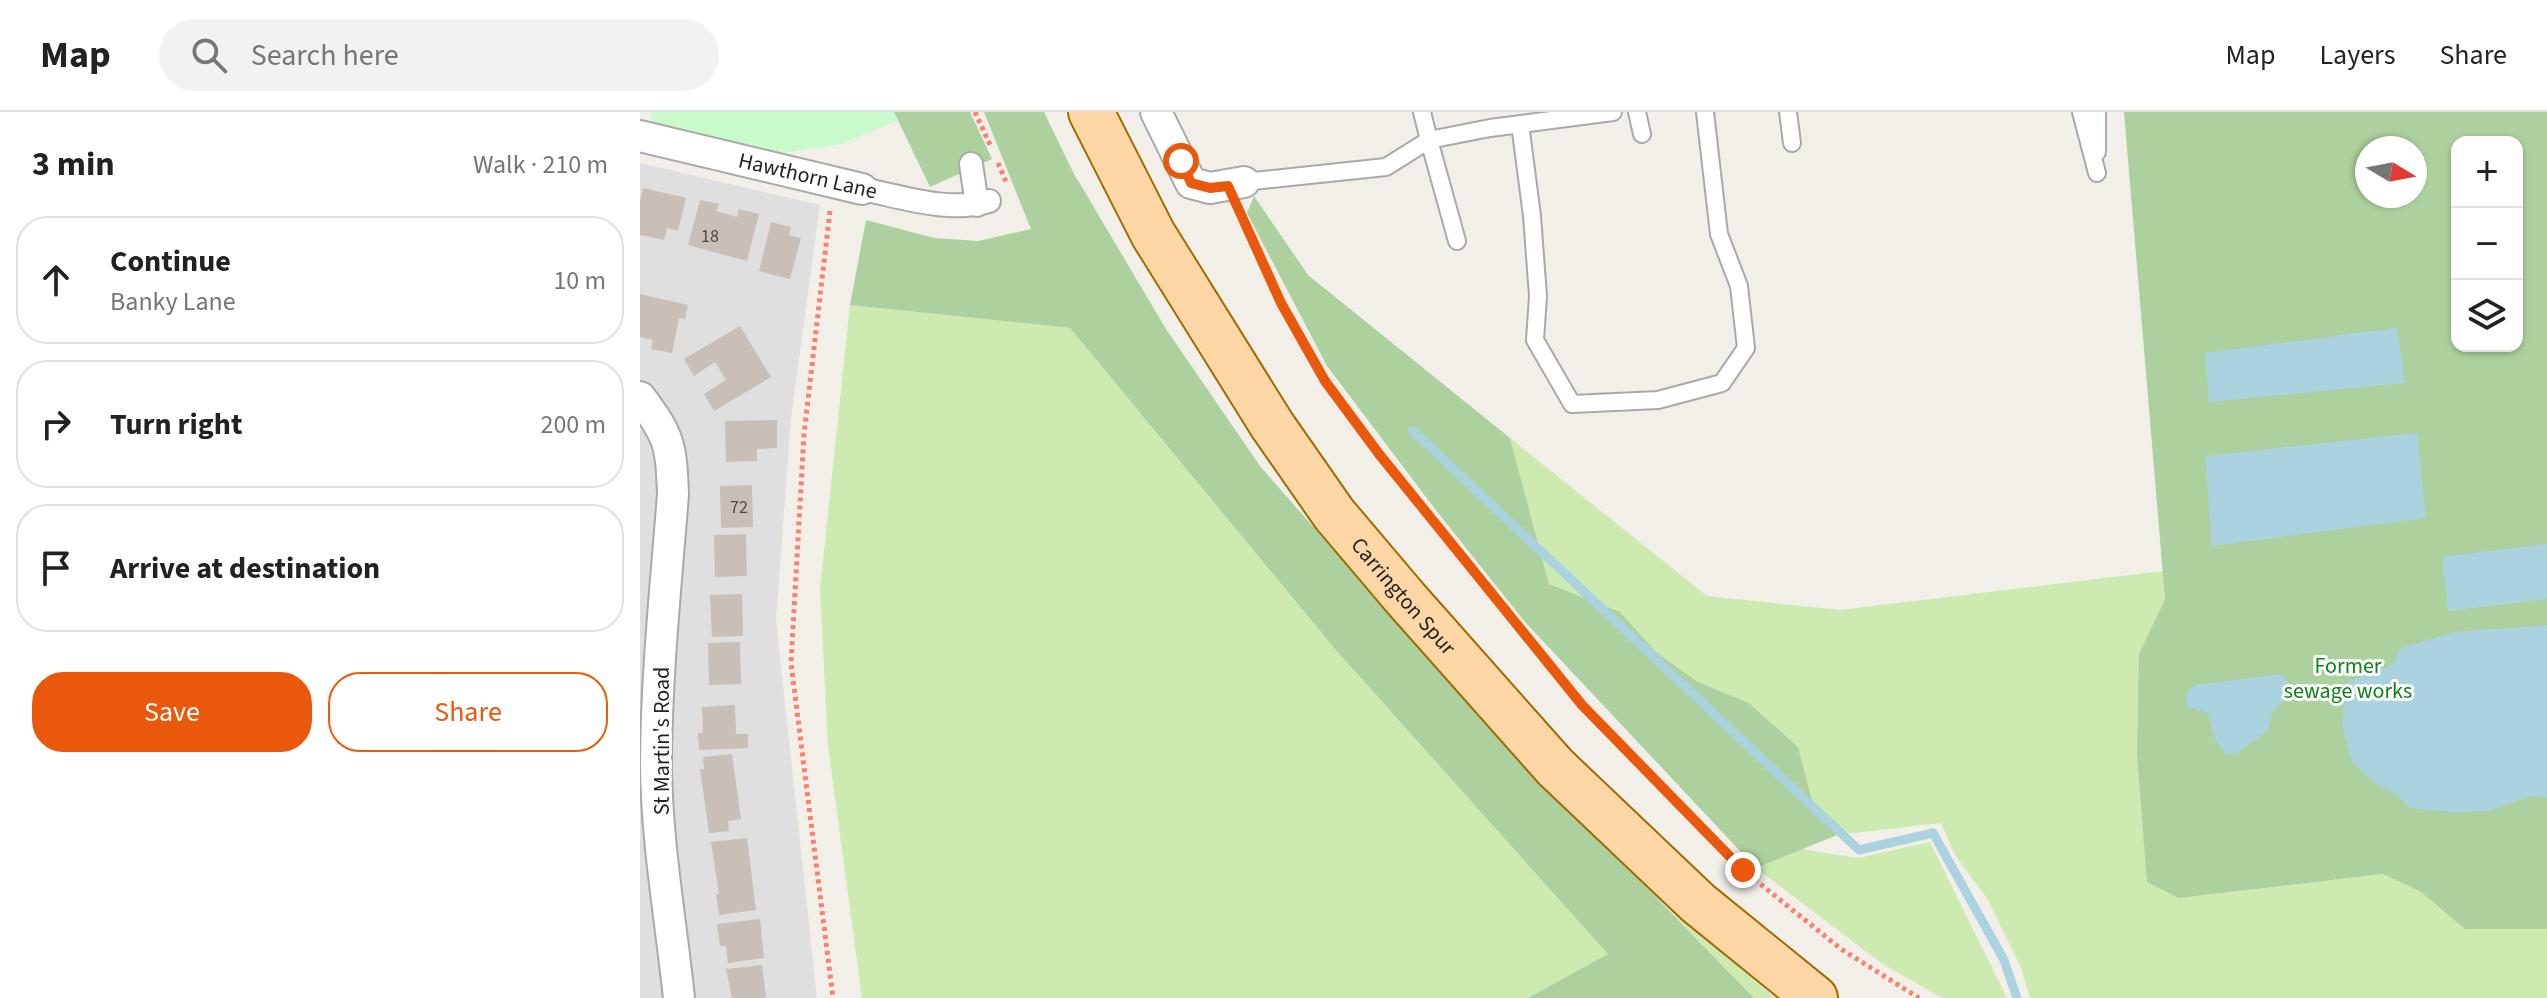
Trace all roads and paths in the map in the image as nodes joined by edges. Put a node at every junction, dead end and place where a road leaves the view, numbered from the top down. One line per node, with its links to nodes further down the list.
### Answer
1 (1091, 112): 22 (main road, Carrington Spur)
2 (1156, 112): 16 (street)
3 (1422, 112): 13 (lane)
4 (1613, 112): 10 (lane)
5 (1637, 112): 11 (lane)
6 (1705, 112): 10 (lane)
7 (1788, 112): 14 (lane)
8 (2081, 112): 9 (lane)
9 (2097, 112)
10 (1520, 124): 13 (lane)
11 (1642, 134)
12 (640, 136): 17 (street, Hawthorn Lane)
13 (1429, 140): 16 (lane); 18 (lane)
14 (1792, 143)
15 (971, 164): 17 (street, Hawthorn Lane)
16 (1236, 184): 23 (path)
17 (848, 185): 21 (path)
18 (1457, 241)
19 (640, 397): 20 (street, St Martin's Road)
20 (679, 998)
21 (833, 998)
22 (1815, 998)
23 (1919, 998)

